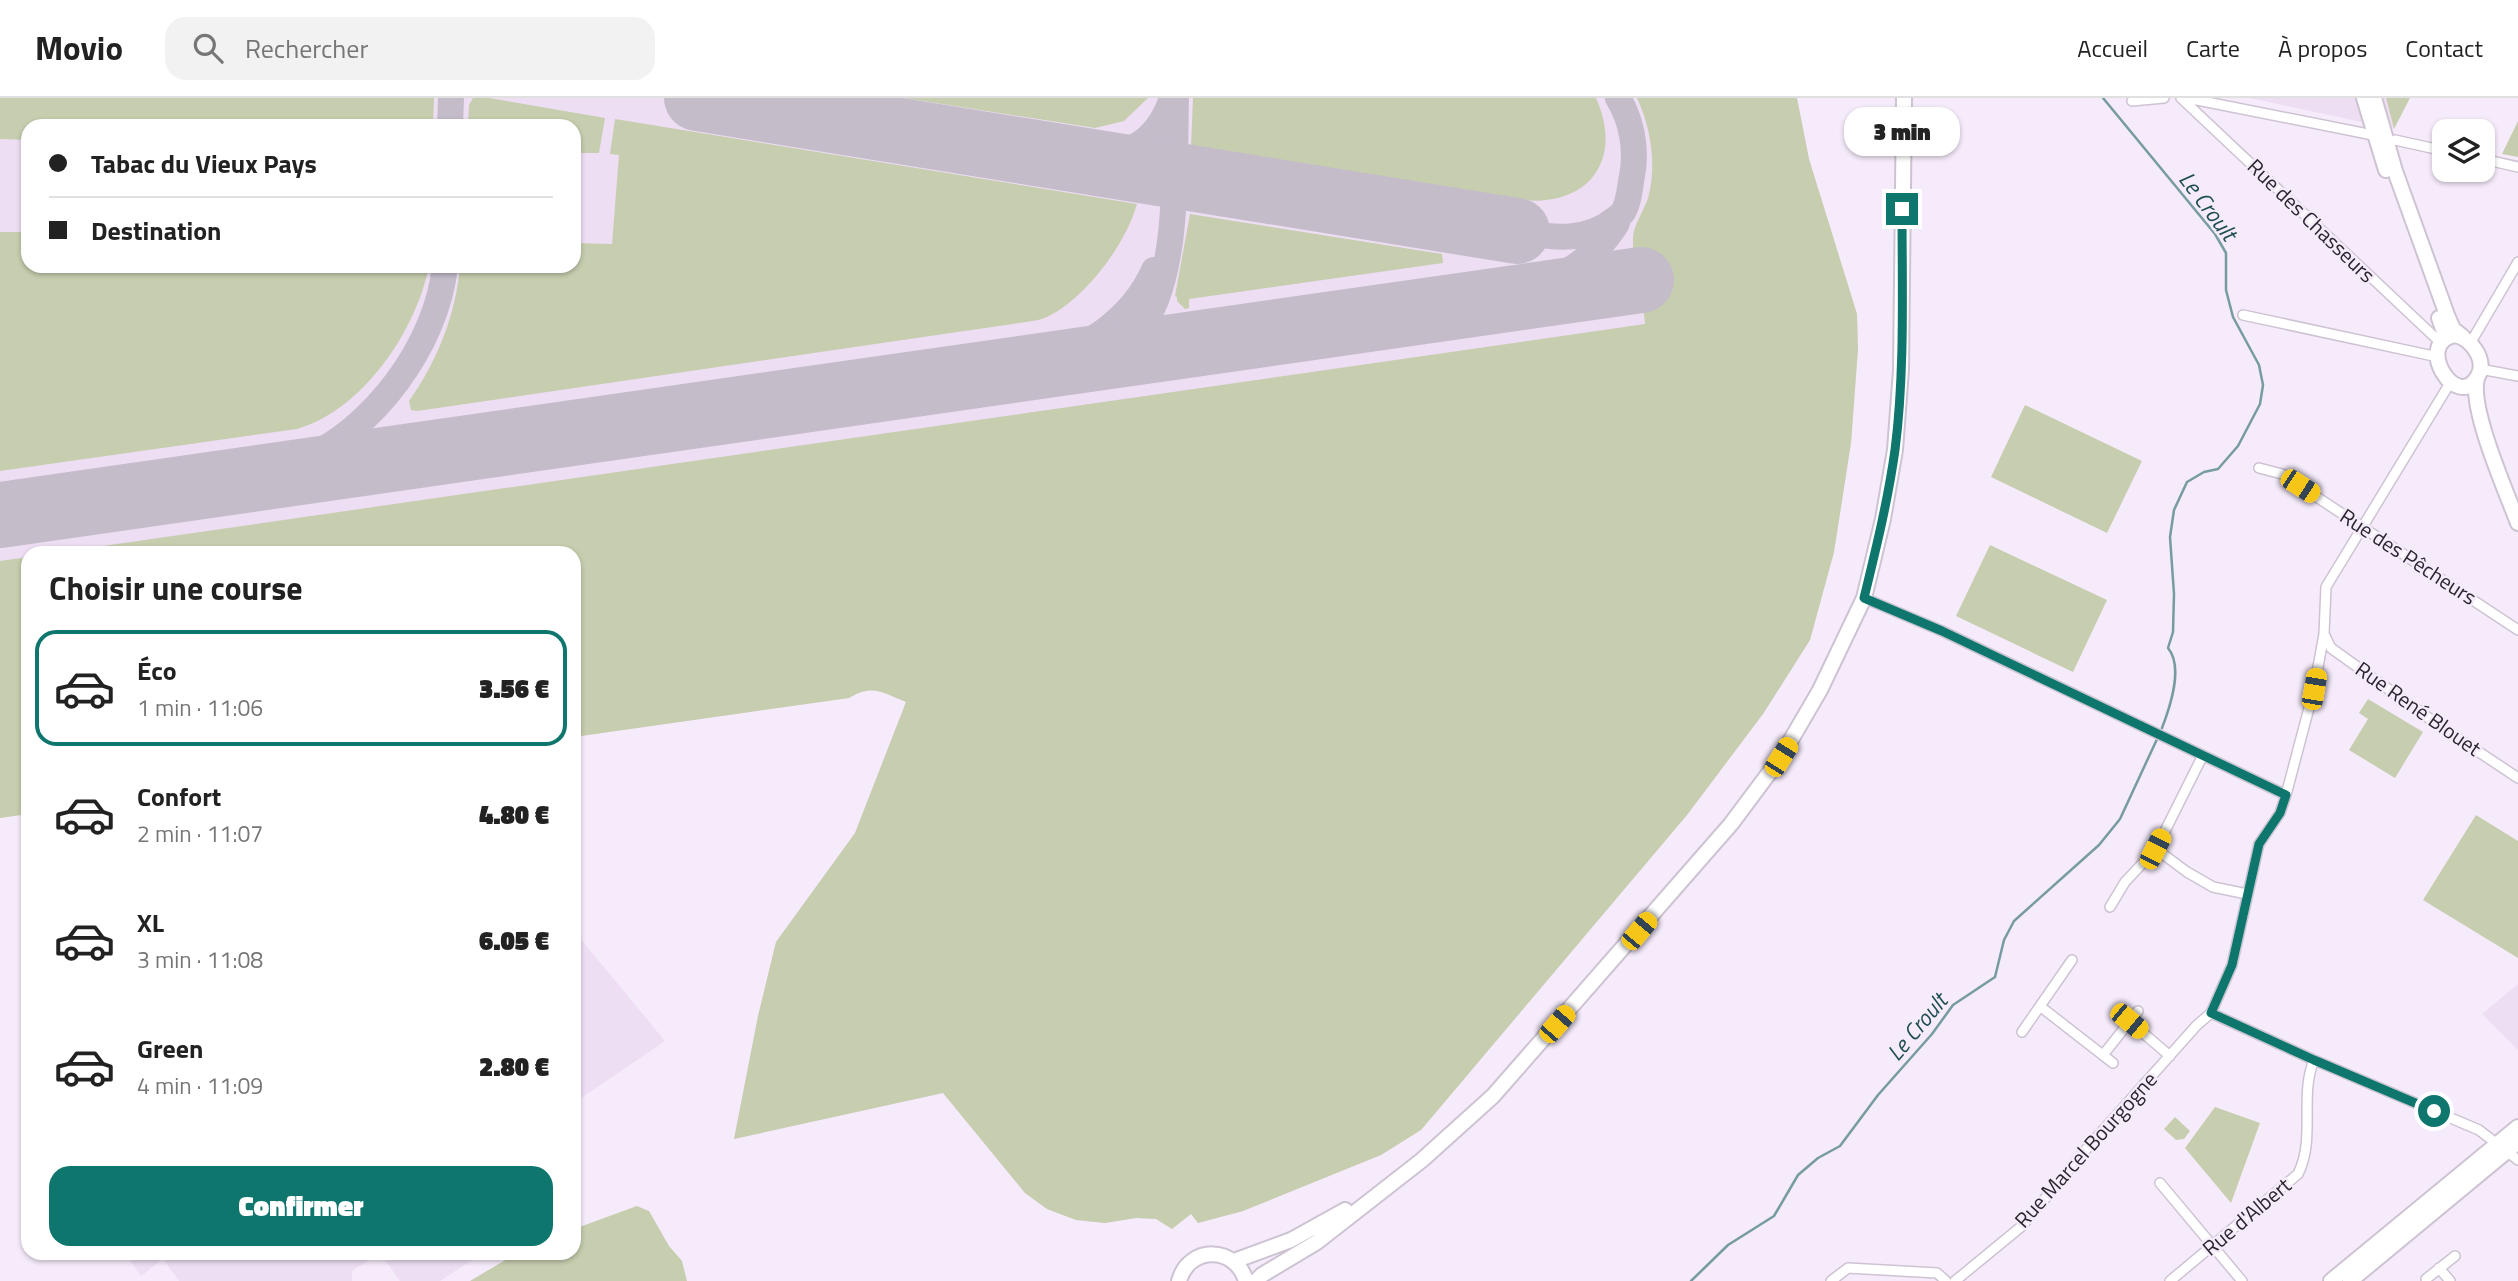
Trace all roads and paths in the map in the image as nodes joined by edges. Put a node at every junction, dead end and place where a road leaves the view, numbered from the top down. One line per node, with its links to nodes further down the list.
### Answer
1 (1904, 98): 23 (main road)
2 (2164, 98): 7 (street)
3 (2181, 98): 15 (street, Rue des Chasseurs)
4 (2187, 98): 8 (street)
5 (2364, 98): 8 (main road)
6 (2374, 98): 8 (main road)
7 (2132, 101)
8 (2381, 139): 9 (street); 14 (main road); 15 (main road)
9 (2432, 148)
10 (2495, 162): 11 (street)
11 (2518, 167)
12 (2518, 262): 14 (street)
13 (2243, 315): 15 (street)
14 (2467, 339): 15 (main road); 16 (main road)
15 (2441, 347): 18 (main road)
16 (2479, 373): 17 (street); 18 (main road); 19 (main road)
17 (2518, 376)
18 (2455, 385): 19 (main road); 22 (street)
19 (2487, 436): 21 (main road)
20 (2259, 468): 22 (street, Rue des Pêcheurs)
21 (2518, 523)
22 (2361, 526): 25 (street, Rue des Pêcheurs); 26 (street)
23 (1876, 549): 24 (main road); 27 (main road)
24 (1864, 598): 27 (main road); 28 (street)
25 (2518, 630)
26 (2323, 634): 29 (street, Rue René Blouet); 30 (street)
27 (1845, 639): 47 (main road)
28 (2203, 755): 30 (street); 31 (street)
29 (2518, 778)
30 (2286, 795): 32 (street)
31 (2155, 849): 32 (street); 33 (street)
32 (2247, 894): 37 (street)
33 (2110, 906)
34 (2071, 960): 35 (street)
35 (2041, 1007): 39 (street); 40 (street)
36 (2138, 1011): 38 (street)
37 (2211, 1013): 41 (street, Rue Marcel Bourgogne); 42 (street)
38 (2129, 1021): 40 (street); 41 (street)
39 (2022, 1032)
40 (2103, 1055): 43 (street)
41 (2171, 1056): 58 (street, Rue Marcel Bourgogne)
42 (2314, 1060): 45 (street); 48 (street, Rue d'Albert)
43 (2113, 1063)
44 (2518, 1128): 45 (main road)
45 (2511, 1149): 61 (main road); 62 (main road)
46 (2160, 1183): 48 (street)
47 (1380, 1191): 50 (main road); 55 (main road)
48 (2213, 1245): 59 (street, Rue d'Albert); 60 (street)
49 (2455, 1256): 51 (street)
50 (1234, 1261): 53 (main road); 54 (main road)
51 (2439, 1268): 52 (street); 63 (street)
52 (2426, 1279)
53 (1179, 1281)
54 (1246, 1281)
55 (1256, 1281)
56 (1832, 1281): 57 (street)
57 (1946, 1281)
58 (1955, 1281)
59 (2171, 1281)
60 (2242, 1281)
61 (2331, 1281)
62 (2350, 1281)
63 (2450, 1281)

